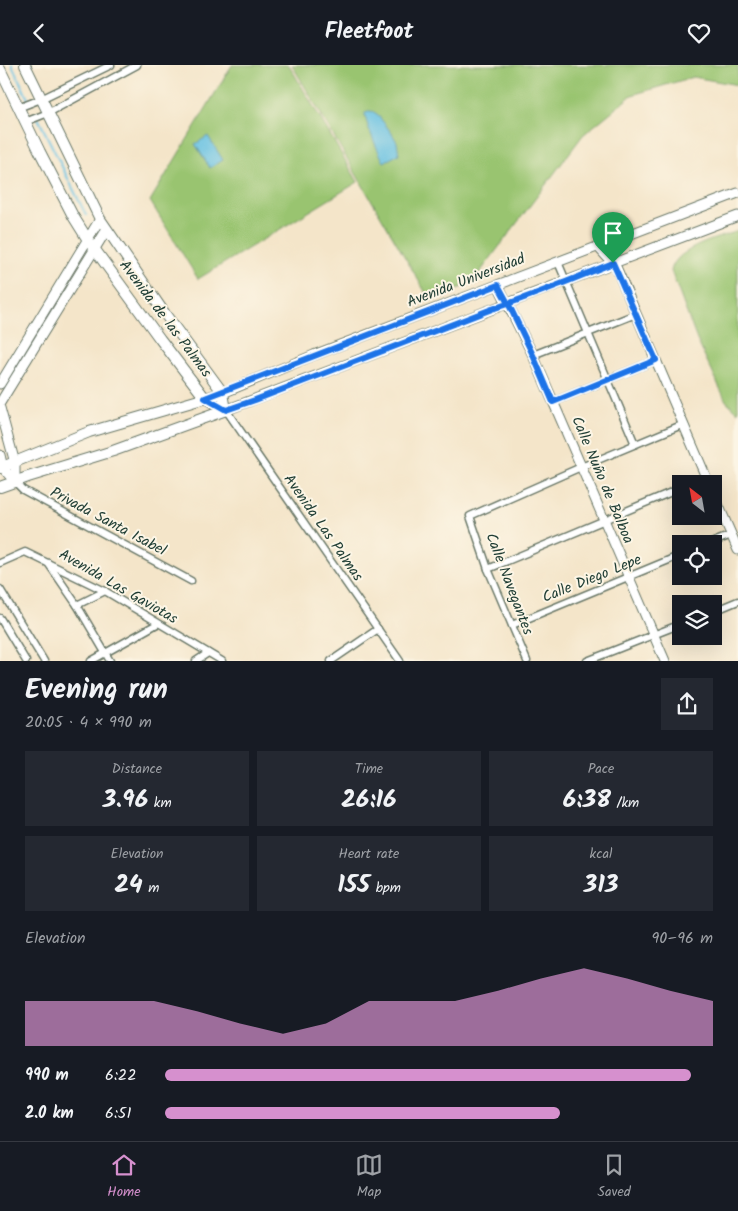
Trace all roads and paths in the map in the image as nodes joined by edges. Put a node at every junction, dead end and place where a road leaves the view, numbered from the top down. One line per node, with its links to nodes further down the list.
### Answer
1 (25, 65): 5 (main road, Avenida de las Palmas)
2 (111, 65): 5 (street)
3 (137, 65): 7 (street)
4 (0, 69): 6 (main road, Avenida de las Palmas)
5 (41, 99): 6 (street); 7 (main road, Avenida de las Palmas)
6 (18, 108): 8 (main road, Avenida de las Palmas)
7 (48, 113): 8 (street); 11 (main road, Avenida de las Palmas)
8 (25, 122): 13 (main road, Avenida de las Palmas)
9 (738, 193): 14 (main road, Avenida Universidad)
10 (738, 216): 17 (main road)
11 (100, 219): 12 (main road, Avenida de las Palmas); 13 (main road)
12 (106, 229): 15 (main road); 31 (main road, Avenida de las Palmas)
13 (88, 240): 15 (main road, Avenida de las Palmas); 21 (main road)
14 (598, 247): 16 (main road, Avenida Universidad); 17 (main road)
15 (95, 249): 22 (main road); 32 (main road, Avenida de las Palmas)
16 (558, 262): 18 (street); 19 (main road, Avenida Universidad)
17 (613, 263): 18 (main road); 23 (main road)
18 (566, 281): 20 (main road); 24 (street)
19 (498, 285): 20 (main road, Calle Nuño de Balboa); 31 (main road, Avenida Universidad)
20 (508, 304): 25 (main road, Calle Nuño de Balboa); 36 (main road)
21 (46, 308): 22 (main road); 27 (main road)
22 (55, 313): 28 (main road)
23 (636, 314): 24 (street); 26 (main road)
24 (588, 333): 25 (street); 29 (street)
25 (533, 355): 33 (main road, Calle Nuño de Balboa)
26 (656, 360): 29 (street); 37 (main road)
27 (6, 374): 28 (main road); 30 (main road)
28 (14, 380): 34 (main road)
29 (608, 380): 33 (street); 38 (street)
30 (0, 383)
31 (223, 393): 32 (main road, Avenida Universidad); 36 (main road, Avenida de las Palmas)
32 (205, 398): 36 (main road, Avenida de las Palmas); 40 (main road, Avenida Universidad)
33 (553, 402): 41 (main road, Calle Nuño de Balboa)
34 (0, 403)
35 (0, 407): 40 (main road)
36 (226, 410): 44 (main road); 67 (street, Avenida Las Palmas)
37 (684, 423): 38 (street); 43 (main road)
38 (635, 444): 41 (street)
39 (0, 455): 42 (main road)
40 (15, 463): 42 (main road, Avenida Universidad); 44 (main road)
41 (581, 467): 48 (main road, Calle Nuño de Balboa); 55 (street, Calle Navegantes)
42 (2, 468): 44 (main road)
43 (705, 475)
44 (15, 482): 45 (main road); 57 (street, Privada Santa Isabel)
45 (0, 487)
46 (672, 492): 48 (street)
47 (722, 514): 49 (main road)
48 (604, 520): 55 (street); 56 (main road, Calle Nuño de Balboa)
49 (731, 535): 50 (street); 51 (main road)
50 (722, 539)
51 (738, 550)
52 (672, 559): 56 (street, Calle Diego Lepe)
53 (47, 561): 54 (street, Avenida Las Gaviotas); 59 (street, Avenida Las Gaviotas); 61 (street)
54 (0, 563)
55 (488, 569): 65 (street, Calle Navegantes)
56 (629, 577): 65 (street, Calle Diego Lepe); 68 (main road, Calle Nuño de Balboa)
57 (191, 581)
58 (0, 589): 72 (street)
59 (105, 591): 61 (street); 64 (street, Avenida Las Gaviotas)
60 (738, 601): 62 (street)
61 (77, 605): 69 (street)
62 (722, 608)
63 (0, 618): 71 (street)
64 (157, 624): 69 (street); 70 (street, Avenida Las Gaviotas)
65 (512, 625): 79 (street, Calle Navegantes)
66 (672, 628): 68 (street)
67 (378, 629): 77 (street); 78 (street, Avenida Las Palmas)
68 (654, 635): 80 (street); 81 (main road, Calle Nuño de Balboa)
69 (106, 653): 73 (street); 74 (street)
70 (208, 653): 75 (street); 76 (street, Avenida Las Gaviotas)
71 (26, 661)
72 (44, 661)
73 (91, 661)
74 (110, 661)
75 (196, 661)
76 (222, 661)
77 (331, 661)
78 (400, 661)
79 (526, 661)
80 (587, 661)
81 (665, 661)

